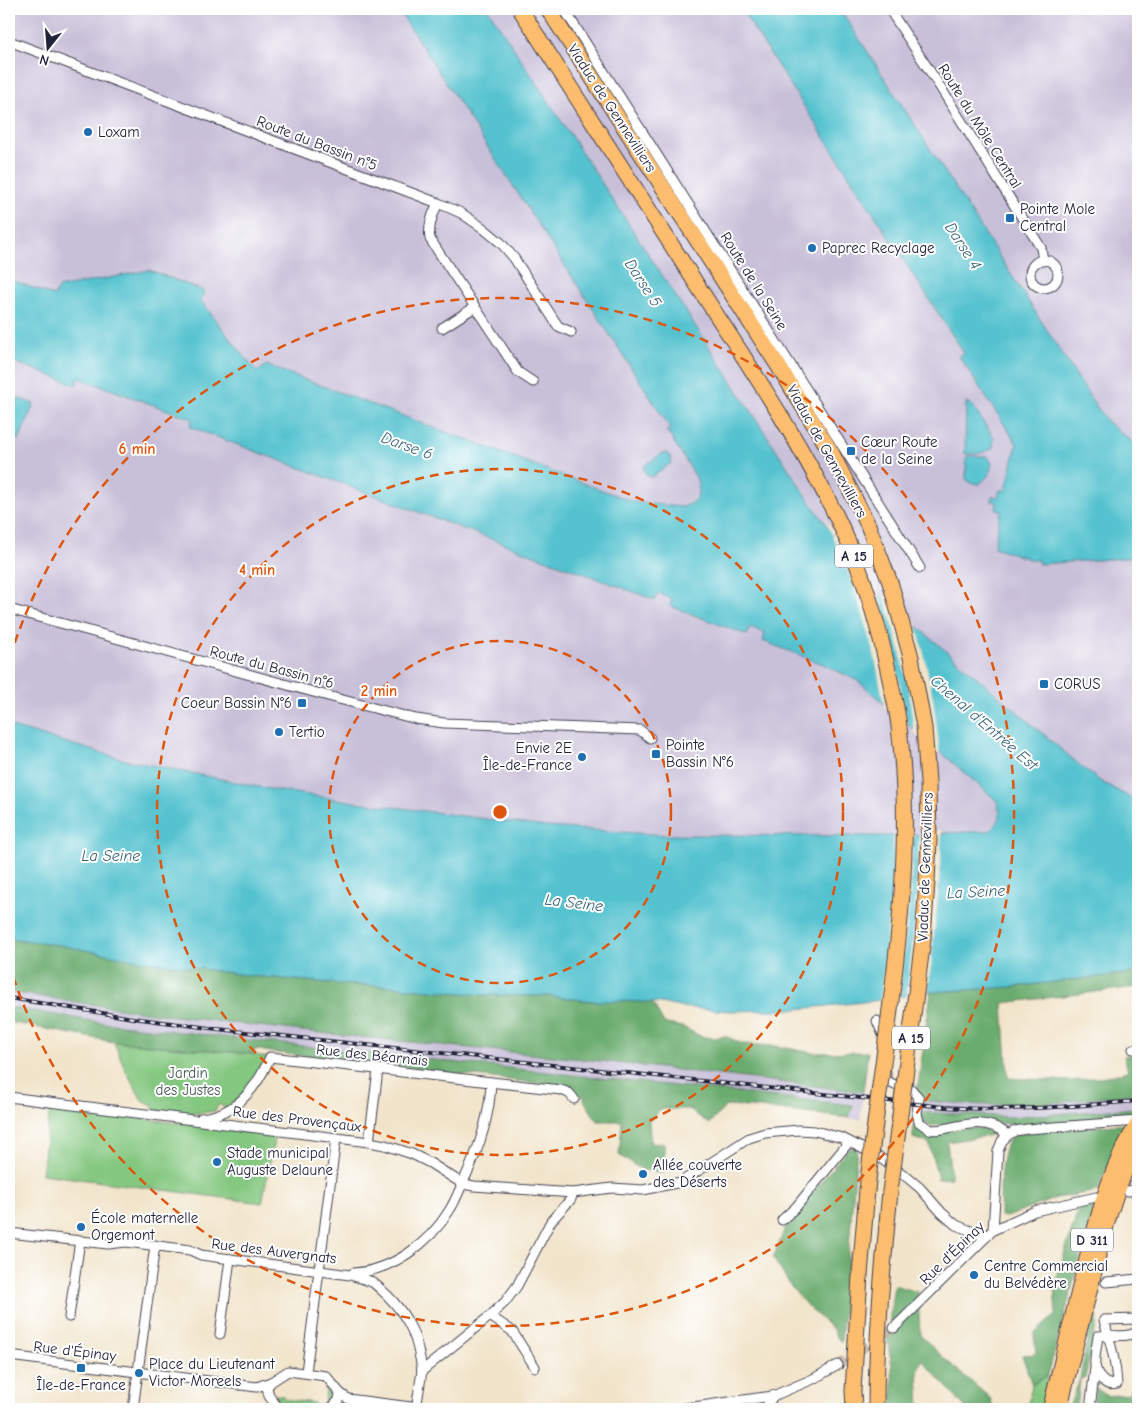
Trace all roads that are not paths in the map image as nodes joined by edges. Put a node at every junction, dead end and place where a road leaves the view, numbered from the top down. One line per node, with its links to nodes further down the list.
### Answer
1 (520, 9): 59 (highway, Viaduc de Gennevilliers / A 15, bridge)
2 (548, 9): 73 (highway, Viaduc de Gennevilliers / A 15, bridge)
3 (564, 9): 12 (street, Route de la Seine)
4 (889, 9): 7 (street, Route du Môle Central)
5 (9, 41): 6 (street, Route du Bassin n°5)
6 (438, 203): 8 (street); 10 (street, Route du Bassin n°5)
7 (1043, 261)
8 (475, 307): 9 (street); 11 (street)
9 (442, 328)
10 (571, 332)
11 (533, 382)
12 (920, 568)
13 (9, 609): 14 (street, Route du Bassin n°6)
14 (650, 738)
15 (877, 1021): 22 (street)
16 (378, 1070): 17 (street, Rue des Béarnais); 20 (street, Rue des Béarnais); 24 (street)
17 (491, 1082): 19 (street, Rue des Béarnais); 27 (street)
18 (9, 1097): 20 (street, Rue des Provençaux)
19 (574, 1099)
20 (191, 1119): 23 (street, Rue des Provençaux)
21 (1137, 1125): 22 (street); 74 (main road, D 311)
22 (1008, 1135): 33 (street)
23 (336, 1138): 24 (street, Rue des Provençaux); 39 (street)
24 (369, 1142): 27 (street, Rue des Provençaux)
25 (849, 1142): 30 (street, Rue des Provençaux); 32 (street); 35 (street, Rue des Provençaux)
26 (1138, 1144): 75 (main road, D 311)
27 (462, 1184): 30 (street, Rue des Provençaux); 40 (street)
28 (1138, 1189): 29 (street)
29 (1128, 1191)
30 (573, 1192): 43 (street)
31 (1096, 1197): 33 (street, Rue d'Épinay)
32 (782, 1220)
33 (993, 1230): 35 (street, Rue d'Épinay)
34 (9, 1233): 36 (street, Rue des Auvergnats)
35 (986, 1237): 46 (street, Rue d'Épinay)
36 (80, 1240): 37 (street, Rue des Auvergnats); 44 (street)
37 (155, 1245): 38 (street, Rue des Auvergnats); 55 (street)
38 (230, 1260): 39 (street, Rue des Auvergnats); 48 (street)
39 (319, 1272): 40 (street, Rue des Auvergnats); 56 (street)
40 (333, 1272): 54 (street, Rue des Auvergnats)
41 (1138, 1280): 42 (street)
42 (1106, 1282)
43 (490, 1316): 53 (street); 54 (street)
44 (69, 1317)
45 (1138, 1319): 49 (street)
46 (894, 1328)
47 (1138, 1331): 49 (street)
48 (220, 1334)
49 (1108, 1335): 51 (street); 51 (street)
50 (9, 1356): 55 (street, Rue d'Épinay)
51 (1095, 1365): 76 (street)
52 (838, 1366): 62 (street)
53 (534, 1367)
54 (422, 1371): 65 (street, Rue des Auvergnats)
55 (138, 1372): 58 (street, Rue d'Épinay); 66 (street)
56 (306, 1372): 57 (street, Rue d'Épinay); 60 (street)
57 (271, 1382): 58 (street, Rue d'Épinay); 61 (street)
58 (256, 1387): 61 (street, Rue d'Épinay)
59 (853, 1390): 71 (highway); 72 (highway, A 15)
60 (340, 1393): 63 (street); 64 (street)
61 (268, 1396): 67 (street, Rue d'Épinay)
62 (773, 1396): 69 (street); 70 (street)
63 (348, 1399): 64 (street); 65 (street)
64 (333, 1408)
65 (416, 1408): 68 (street)
66 (134, 1409)
67 (278, 1409)
68 (427, 1409)
69 (679, 1409)
70 (764, 1409)
71 (846, 1409)
72 (854, 1409)
73 (876, 1409)
74 (1050, 1409)
75 (1060, 1409)
76 (1090, 1409)

